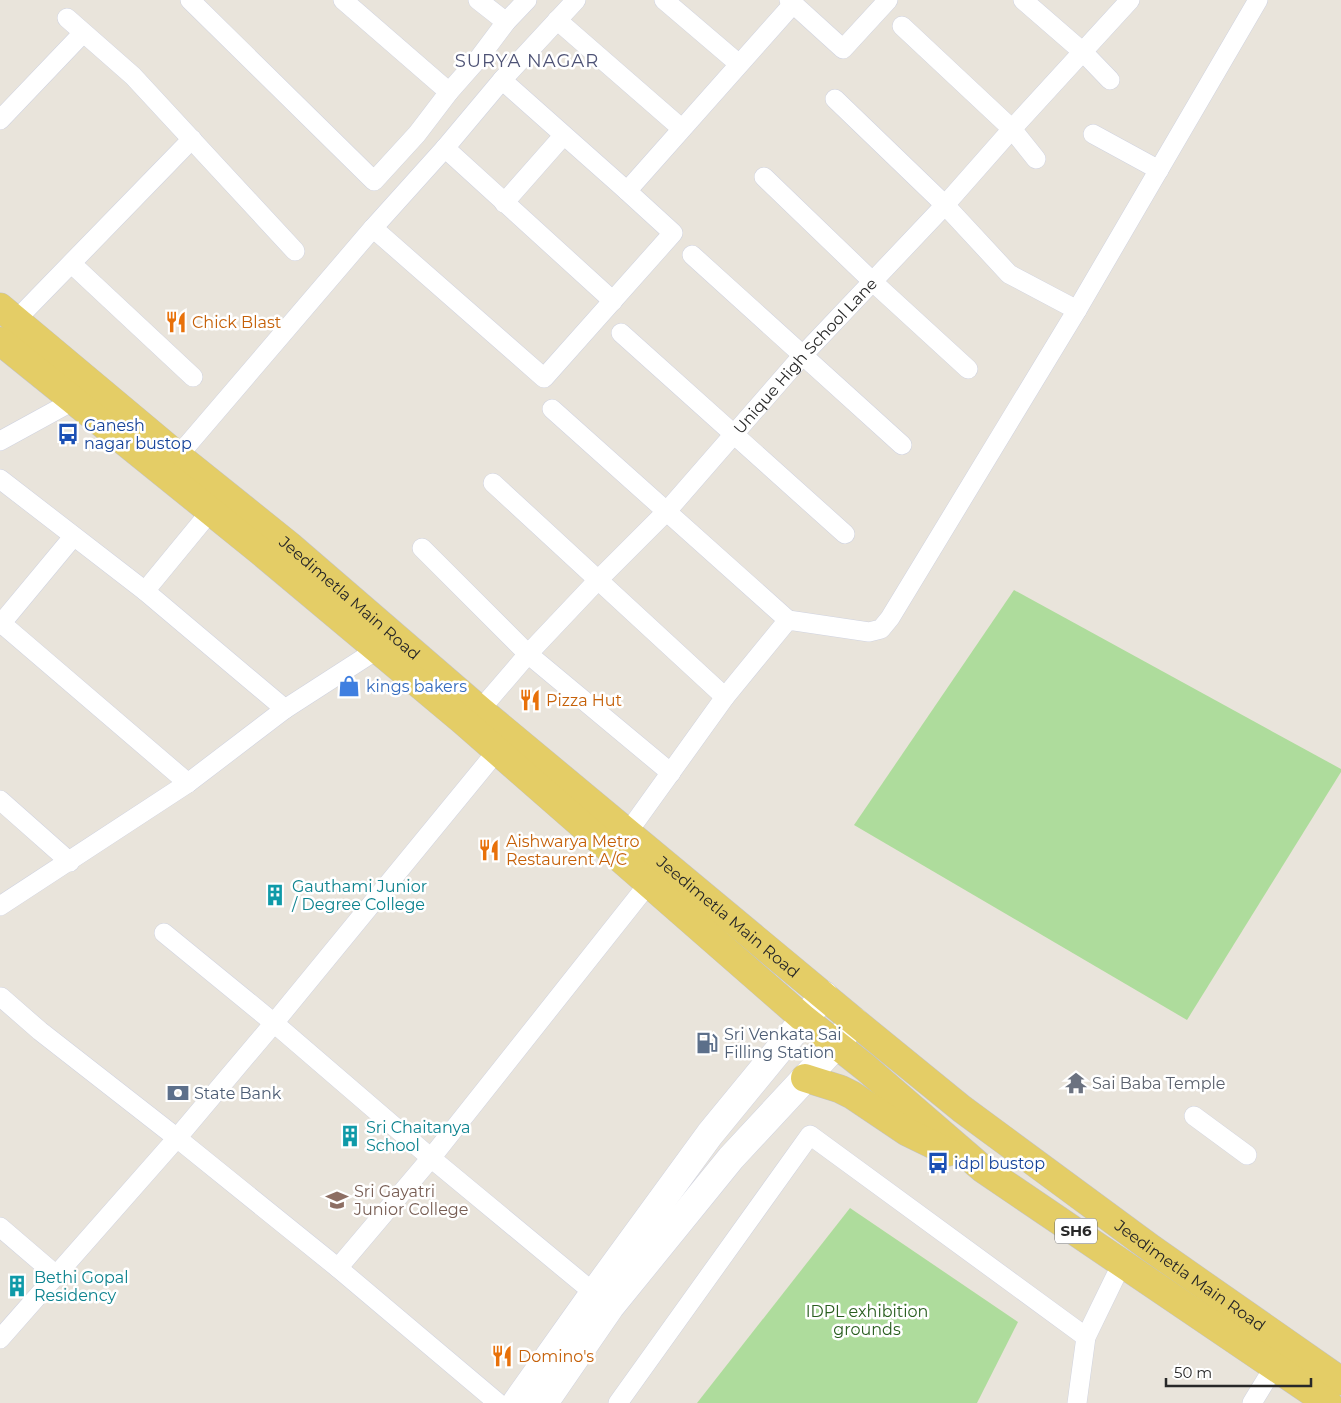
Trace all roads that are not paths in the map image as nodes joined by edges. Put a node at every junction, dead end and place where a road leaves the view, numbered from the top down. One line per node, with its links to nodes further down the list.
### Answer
1 (190, 0): 21 (street)
2 (343, 0): 21 (street)
3 (478, 0): 14 (street)
4 (528, 0): 14 (street)
5 (576, 0): 13 (street)
6 (664, 0): 18 (street)
7 (888, 0): 11 (street)
8 (1023, 0): 17 (street)
9 (1130, 0): 17 (street, Unique High School Lane)
10 (1258, 0): 31 (street)
11 (791, 2): 18 (street)
12 (67, 18): 16 (street)
13 (557, 20): 19 (street); 24 (street)
14 (506, 22): 21 (street)
15 (902, 26): 25 (street)
16 (83, 33): 23 (street); 28 (street)
17 (1084, 53): 20 (street); 25 (street, Unique High School Lane)
18 (739, 64): 24 (street)
19 (502, 80): 27 (street); 29 (street)
20 (1110, 80)
21 (449, 92)
22 (835, 99): 35 (street)
23 (0, 120)
24 (681, 128): 33 (street)
25 (1012, 129): 30 (street); 35 (street, Unique High School Lane)
26 (1093, 134): 31 (street)
27 (563, 136): 33 (street); 34 (street)
28 (192, 139): 37 (street); 39 (street)
29 (445, 148): 34 (street); 36 (street)
30 (1036, 159)
31 (1159, 170): 42 (street)
32 (764, 177): 40 (street)
33 (627, 191): 41 (street)
34 (504, 203): 41 (street)
35 (945, 206): 40 (street, Unique High School Lane); 42 (street)
36 (373, 228): 41 (street); 53 (street)
37 (295, 251)
38 (692, 255): 45 (street)
39 (72, 264): 43 (street); 47 (street)
40 (873, 282): 45 (street, Unique High School Lane); 46 (street)
41 (613, 301)
42 (1077, 310): 64 (street)
43 (5, 323): 48 (main road, Jeedimetla Main Road / SH6); 53 (main road, Jeedimetla Main Road / SH6)
44 (622, 333): 50 (street)
45 (802, 356): 50 (street, Unique High School Lane); 52 (street)
46 (968, 369)
47 (193, 377)
48 (72, 401): 51 (street); 57 (main road, Jeedimetla Main Road / SH6)
49 (552, 409): 56 (street)
50 (734, 433): 56 (street, Unique High School Lane); 58 (street)
51 (0, 441)
52 (902, 445)
53 (178, 456): 60 (main road, Jeedimetla Main Road / SH6)
54 (0, 479): 59 (street)
55 (492, 483): 62 (street)
56 (667, 511): 62 (street, Unique High School Lane); 64 (street)
57 (210, 512): 60 (main road, Jeedimetla Main Road / SH6); 63 (street)
58 (845, 534)
59 (73, 537): 63 (street); 65 (street)
60 (261, 537): 66 (main road, Jeedimetla Main Road / SH6); 70 (main road, Jeedimetla Main Road / SH6)
61 (422, 548): 67 (street)
62 (597, 581): 67 (street, Unique High School Lane); 68 (street)
63 (144, 592): 69 (street)
64 (788, 620): 68 (street)
65 (0, 624): 73 (street)
66 (378, 650): 69 (street); 71 (main road, Jeedimetla Main Road / SH6)
67 (528, 654): 70 (street, Unique High School Lane); 72 (street)
68 (725, 697): 72 (street)
69 (285, 709): 73 (street)
70 (480, 710): 75 (main road, Jeedimetla Main Road / SH6)
71 (497, 751): 77 (main road, Jeedimetla Main Road / SH6); 84 (street)
72 (672, 773): 75 (street)
73 (188, 783): 76 (street)
74 (0, 800): 76 (street)
75 (628, 832): 80 (main road, Jeedimetla Main Road / SH6)
76 (70, 862): 78 (street)
77 (649, 883): 82 (main road, Jeedimetla Main Road / SH6); 90 (street)
78 (0, 906)
79 (164, 933): 84 (street)
80 (824, 995): 82 (street); 83 (main road, Jeedimetla Main Road / SH6)
81 (1, 997): 88 (street)
82 (804, 1019): 85 (main road, Jeedimetla Main Road / SH6); 96 (street)
83 (854, 1021): 85 (street); 100 (main road, Jeedimetla Main Road / SH6)
84 (274, 1023): 88 (street); 90 (street)
85 (836, 1045): 86 (street); 91 (main road, Jeedimetla Main Road / SH6)
86 (805, 1078): 91 (main road); 103 (street)
87 (1194, 1116): 89 (street)
88 (177, 1138): 94 (street); 95 (street)
89 (1248, 1155)
90 (431, 1158): 94 (street); 96 (street)
91 (983, 1169): 93 (main road, Jeedimetla Main Road / SH6)
92 (0, 1228): 95 (street)
93 (1122, 1263): 97 (street); 99 (main road, Jeedimetla Main Road / SH6)
94 (338, 1268): 101 (street)
95 (56, 1275): 98 (street)
96 (594, 1293): 102 (street)
97 (1086, 1337): 104 (street); 105 (street)
98 (0, 1339)
99 (1274, 1367): 106 (street); 107 (main road, Jeedimetla Main Road / SH6)
100 (1341, 1381)
101 (498, 1403)
102 (516, 1403)
103 (544, 1403)
104 (618, 1403)
105 (1077, 1403)
106 (1252, 1403)
107 (1328, 1403)

